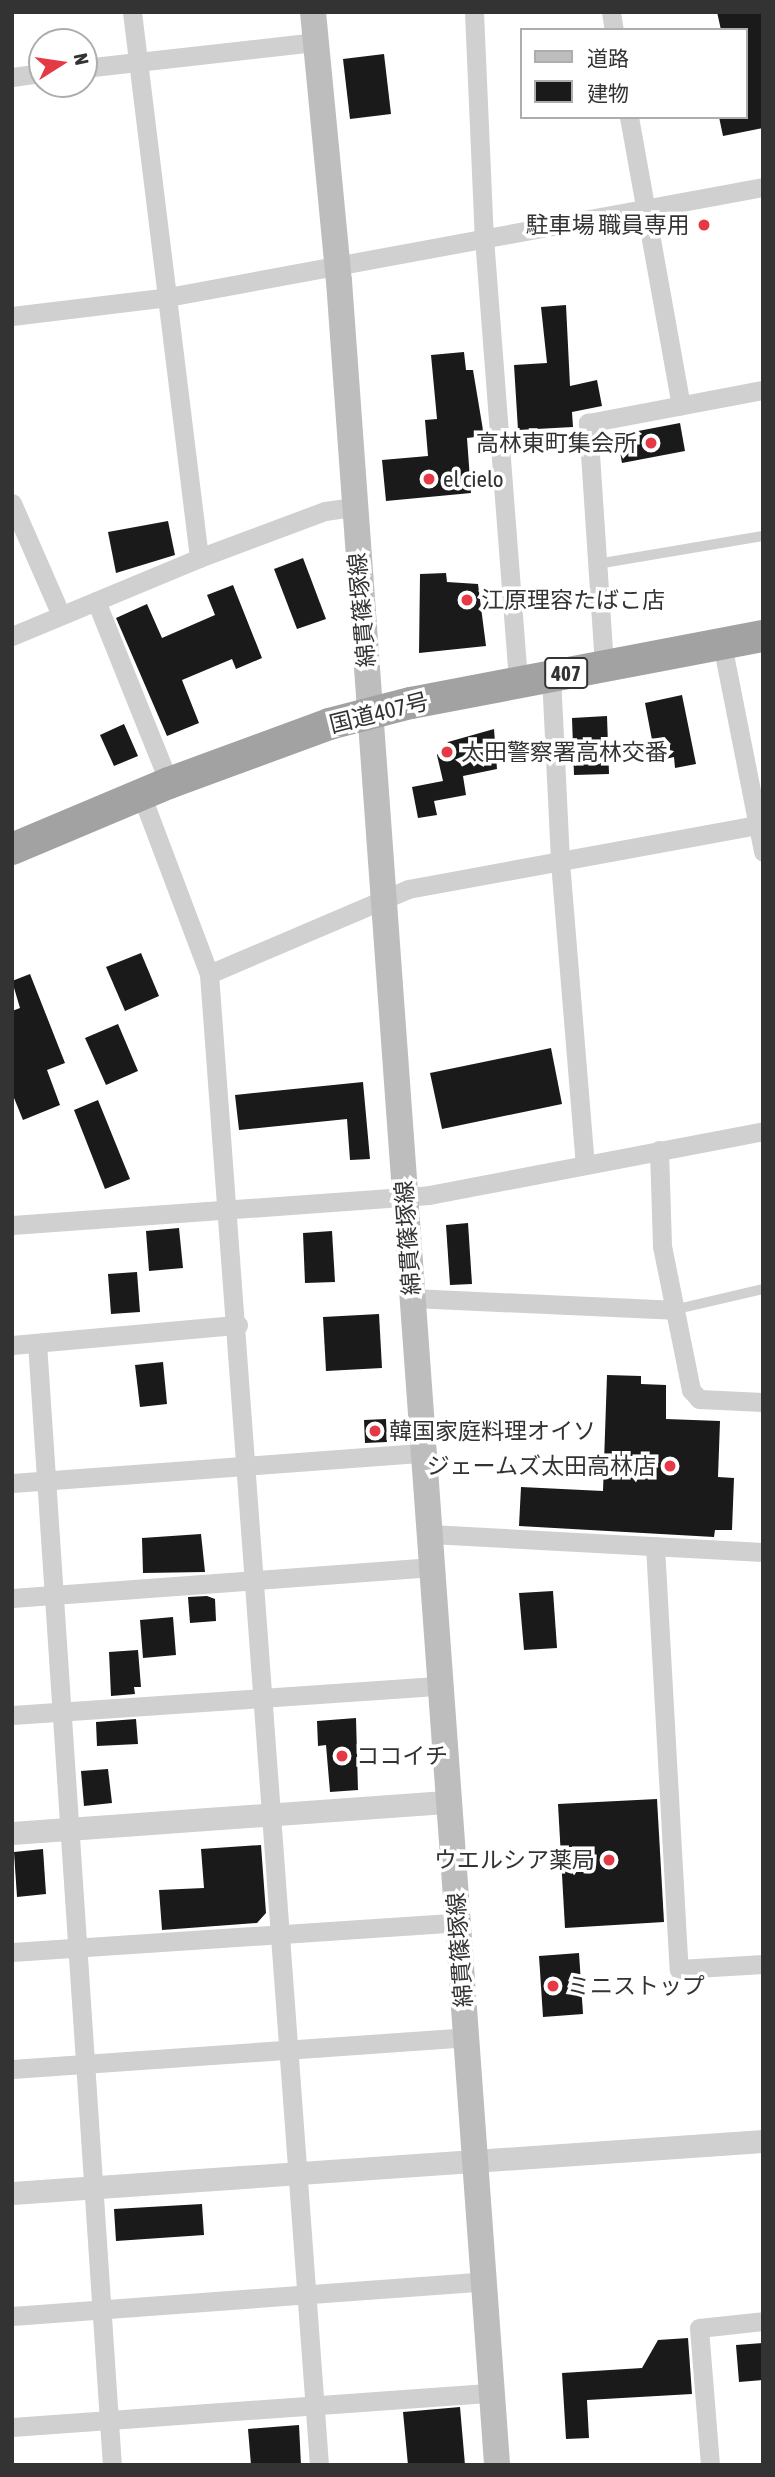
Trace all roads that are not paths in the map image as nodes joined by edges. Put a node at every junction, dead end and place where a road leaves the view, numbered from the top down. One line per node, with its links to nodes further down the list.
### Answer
1 (132, 12): 5 (street)
2 (313, 12): 4 (main road, 綿貫篠塚線)
3 (474, 12): 10 (street)
4 (317, 42): 5 (street); 11 (main road, 綿貫篠塚線)
5 (138, 61): 6 (street); 12 (street)
6 (98, 66)
7 (629, 119): 9 (street)
8 (763, 187): 9 (street)
9 (645, 208): 10 (street); 15 (street)
10 (484, 238): 11 (street); 28 (street)
11 (338, 266): 12 (street); 17 (main road, 綿貫篠塚線)
12 (168, 297): 13 (street); 19 (street)
13 (12, 316)
14 (763, 390): 15 (street)
15 (681, 405): 20 (street)
16 (12, 503): 22 (street)
17 (354, 507): 19 (street); 29 (main road, 綿貫篠塚線)
18 (763, 536): 20 (lane)
19 (199, 558): 21 (street)
20 (597, 564): 26 (street)
21 (96, 601): 22 (street); 30 (street)
22 (61, 615): 23 (street)
23 (12, 636)
24 (763, 636): 25 (highway, 国道407号 / 407)
25 (722, 644): 26 (highway, 国道407号 / 407); 31 (street)
26 (604, 665): 27 (highway, 国道407号 / 407)
27 (551, 676): 28 (highway, 国道407号 / 407); 34 (street)
28 (518, 682): 29 (highway, 国道407号 / 407)
29 (371, 712): 30 (highway, 国道407号 / 407); 35 (main road, 綿貫篠塚線)
30 (155, 789): 32 (highway, 国道407号 / 407); 36 (street)
31 (760, 825): 33 (street); 34 (street)
32 (12, 849)
33 (763, 852)
34 (560, 862): 35 (street); 39 (street)
35 (385, 898): 36 (street); 40 (main road, 綿貫篠塚線)
36 (209, 974): 41 (street)
37 (763, 1131): 38 (street)
38 (659, 1150): 39 (street); 45 (street)
39 (585, 1164): 40 (street)
40 (405, 1197): 41 (street); 44 (main road, 綿貫篠塚線)
41 (229, 1208): 42 (street); 46 (street)
42 (12, 1225)
43 (763, 1289): 45 (lane)
44 (412, 1298): 45 (street); 50 (main road, 綿貫篠塚線)
45 (673, 1310): 49 (street)
46 (237, 1325): 47 (street); 51 (street)
47 (37, 1343): 48 (street); 52 (street)
48 (12, 1345)
49 (763, 1402)
50 (423, 1453): 51 (street); 54 (main road, 綿貫篠塚線)
51 (248, 1466): 52 (street); 58 (street)
52 (46, 1481): 53 (street); 59 (street)
53 (12, 1483)
54 (430, 1534): 55 (street); 57 (main road, 綿貫篠塚線)
55 (654, 1546): 56 (street); 73 (street)
56 (763, 1552)
57 (432, 1567): 58 (street); 61 (main road, 綿貫篠塚線)
58 (257, 1580): 59 (street); 62 (street)
59 (54, 1595): 60 (street); 63 (street)
60 (12, 1598)
61 (440, 1686): 62 (street); 65 (main road, 綿貫篠塚線)
62 (265, 1697): 63 (street); 66 (street)
63 (62, 1712): 64 (street); 67 (street)
64 (12, 1715)
65 (449, 1802): 66 (street); 69 (main road, 綿貫篠塚線)
66 (275, 1816): 67 (street); 70 (street)
67 (68, 1830): 68 (street); 71 (street)
68 (12, 1833)
69 (458, 1922): 70 (street); 74 (main road, 綿貫篠塚線)
70 (284, 1935): 71 (street); 75 (street)
71 (78, 1947): 72 (street); 76 (street)
72 (12, 1952)
73 (763, 1964)
74 (466, 2037): 75 (street); 79 (main road, 綿貫篠塚線)
75 (292, 2049): 76 (street); 80 (street)
76 (85, 2065): 77 (street); 81 (street)
77 (12, 2069)
78 (763, 2141): 79 (street)
79 (475, 2160): 80 (street); 83 (main road, 綿貫篠塚線)
80 (301, 2172): 81 (street); 84 (street)
81 (94, 2186): 82 (street); 85 (street)
82 (12, 2193)
83 (483, 2281): 84 (street); 88 (main road, 綿貫篠塚線)
84 (309, 2296): 85 (street); 89 (street)
85 (102, 2310): 86 (street); 90 (street)
86 (12, 2316)
87 (763, 2321): 95 (street)
88 (491, 2393): 89 (street); 94 (main road, 綿貫篠塚線)
89 (315, 2403): 90 (street); 93 (street)
90 (109, 2419): 91 (street); 92 (street)
91 (12, 2427)
92 (112, 2465)
93 (319, 2465)
94 (497, 2465)
95 (710, 2465)

